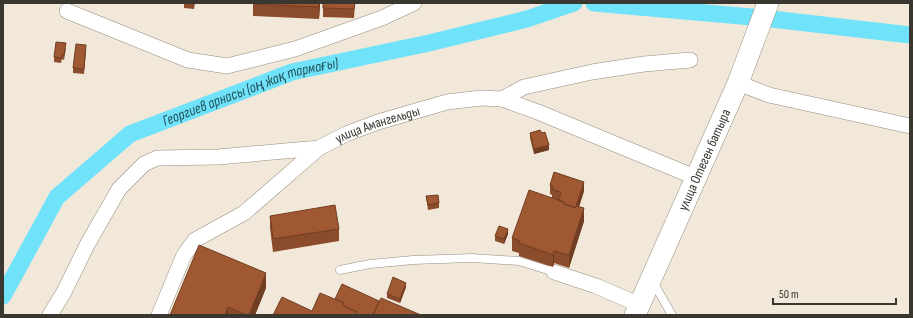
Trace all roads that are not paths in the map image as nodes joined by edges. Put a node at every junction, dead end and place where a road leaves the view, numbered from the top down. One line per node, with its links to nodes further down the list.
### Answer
1 (414, 3): 3 (street)
2 (768, 3): 5 (main road, улица Отеген батыра)
3 (67, 11)
4 (690, 60): 6 (street)
5 (738, 83): 7 (street); 9 (main road, улица Отеген батыра)
6 (502, 99): 8 (street, улица Амангельды); 9 (street, улица Амангельды)
7 (910, 126)
8 (319, 148): 14 (street); 15 (street, улица Амангельды)
9 (697, 178): 12 (main road, улица Отеген батыра)
10 (340, 270): 11 (lane)
11 (554, 272): 13 (street)
12 (651, 279): 13 (main road, улица Отеген батыра); 16 (lane)
13 (637, 310)
14 (50, 315)
15 (159, 315)
16 (672, 315)

